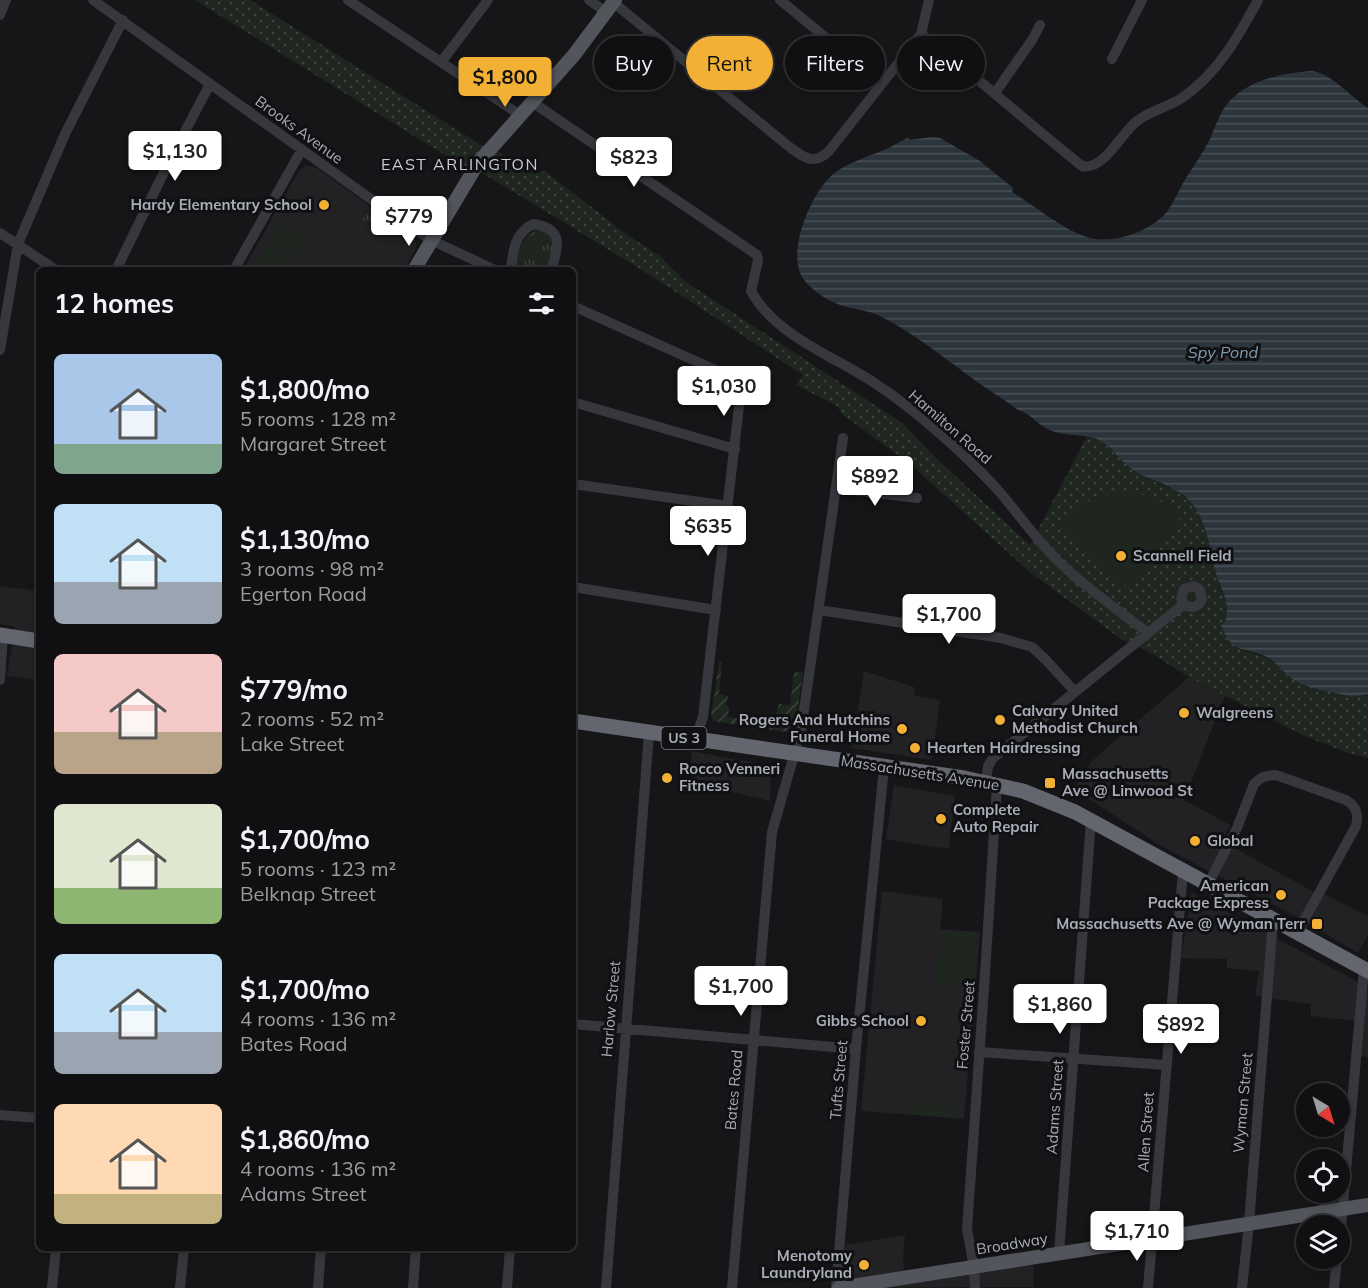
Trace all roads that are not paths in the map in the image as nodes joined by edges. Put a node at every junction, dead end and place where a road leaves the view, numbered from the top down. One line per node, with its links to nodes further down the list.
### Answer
1 (6, 0): 13 (street)
2 (93, 0): 14 (street, Brooks Avenue)
3 (348, 0): 12 (street)
4 (369, 0): 12 (street)
5 (488, 0): 19 (street)
6 (589, 0): 11 (street)
7 (780, 0): 17 (street)
8 (929, 0): 16 (street)
9 (1142, 0): 18 (street)
10 (1258, 0): 23 (street)
11 (612, 5): 22 (street); 24 (main road)
12 (362, 9): 19 (street)
13 (0, 15)
14 (123, 20): 21 (street, Brooks Avenue); 29 (street)
15 (1040, 26): 23 (street)
16 (921, 34): 20 (street); 23 (street)
17 (824, 36)
18 (1112, 59)
19 (442, 61): 25 (street)
20 (885, 78)
21 (210, 84): 26 (street, Brooks Avenue); 31 (street)
22 (876, 90)
23 (995, 93)
24 (532, 102): 25 (main road); 50 (street, Hamilton Road)
25 (520, 115): 28 (main road)
26 (302, 151): 28 (street, Brooks Avenue); 32 (street)
27 (0, 233): 29 (street)
28 (431, 240): 33 (main road); 34 (street, Brooks Avenue)
29 (18, 244): 30 (street); 38 (street)
30 (52, 267)
31 (117, 267)
32 (236, 267)
33 (416, 267)
34 (489, 267)
35 (511, 267): 36 (street)
36 (552, 267)
37 (576, 307): 41 (street)
38 (0, 350)
39 (576, 403): 41 (street)
40 (843, 438): 43 (street, Bates Road)
41 (735, 448): 45 (street)
42 (576, 484): 45 (street)
43 (837, 488): 44 (street); 49 (street, Bates Road)
44 (917, 498)
45 (728, 506): 48 (street)
46 (576, 587): 48 (street)
47 (1184, 604): 50 (street, Foster Street)
48 (716, 610): 57 (street)
49 (819, 610): 54 (street); 58 (street, Bates Road)
50 (1148, 633): 54 (street, Foster Street)
51 (2, 636): 52 (highway); 53 (street)
52 (36, 641)
53 (0, 680)
54 (1075, 692): 60 (street, Foster Street)
55 (576, 722): 56 (highway, Massachusetts Avenue / US 3)
56 (649, 733): 57 (highway, Massachusetts Avenue / US 3); 68 (street, Harlow Street)
57 (695, 740): 58 (highway, Massachusetts Avenue / US 3)
58 (794, 754): 59 (highway, Massachusetts Avenue / US 3); 69 (street, Bates Road)
59 (884, 767): 60 (highway, Massachusetts Avenue / US 3); 70 (street, Tufts Street)
60 (992, 784): 61 (highway, Massachusetts Avenue / US 3); 71 (street, Foster Street)
61 (1091, 820): 62 (highway, Massachusetts Avenue / US 3); 72 (street, Adams Street)
62 (1183, 871): 63 (highway, Massachusetts Avenue / US 3); 73 (street, Allen Street)
63 (1208, 884): 64 (highway, Massachusetts Avenue / US 3); 65 (street)
64 (1273, 920): 65 (highway, Massachusetts Avenue / US 3); 79 (street, Wyman Street)
65 (1298, 933): 66 (highway, Massachusetts Avenue / US 3)
66 (1366, 970): 77 (street)
67 (576, 1024): 68 (street)
68 (625, 1028): 69 (street); 94 (street, Harlow Street)
69 (753, 1040): 70 (street); 95 (street, Bates Road)
70 (856, 1049): 96 (street, Tufts Street)
71 (979, 1052): 72 (street); 87 (street, Foster Street)
72 (1073, 1059): 73 (street); 86 (street, Adams Street)
73 (1166, 1065): 80 (street, Allen Street)
74 (0, 1114): 75 (street)
75 (36, 1118)
76 (1368, 1205): 77 (main road, Broadway)
77 (1343, 1209): 78 (street); 79 (main road, Broadway)
78 (1342, 1215)
79 (1249, 1223): 80 (main road, Broadway); 99 (street, Wyman Street)
80 (1153, 1238): 86 (main road, Broadway); 98 (street, Allen Street)
81 (56, 1251): 89 (street)
82 (184, 1251): 90 (street)
83 (321, 1251): 91 (street)
84 (416, 1251): 92 (street)
85 (510, 1251): 93 (street)
86 (1059, 1253): 87 (main road, Broadway)
87 (974, 1267): 96 (main road, Broadway); 97 (street, Foster Street)
88 (1336, 1269): 100 (street)
89 (52, 1288)
90 (180, 1288)
91 (318, 1288)
92 (413, 1288)
93 (507, 1288)
94 (606, 1288)
95 (732, 1288)
96 (837, 1288)
97 (975, 1288)
98 (1148, 1288)
99 (1242, 1288)
100 (1334, 1288)

